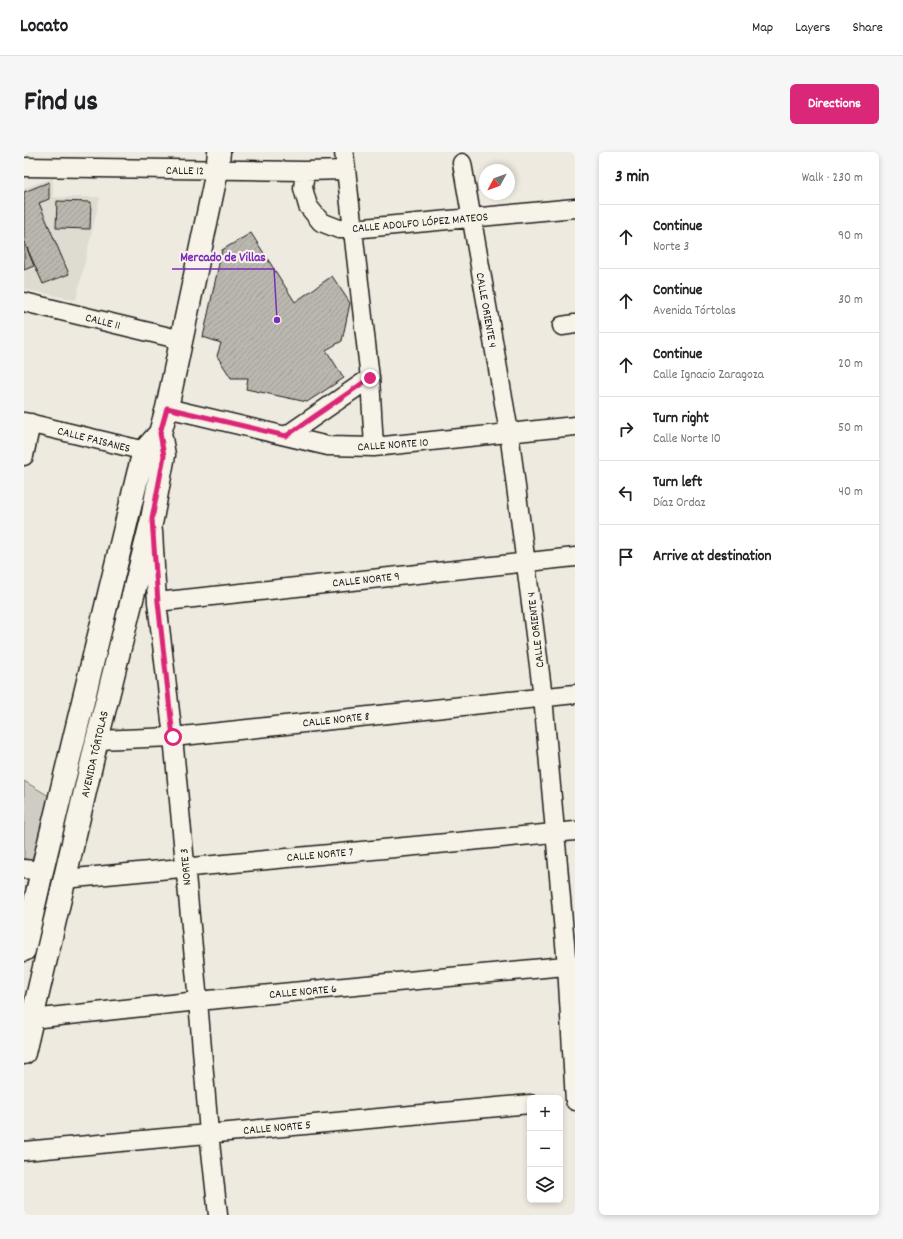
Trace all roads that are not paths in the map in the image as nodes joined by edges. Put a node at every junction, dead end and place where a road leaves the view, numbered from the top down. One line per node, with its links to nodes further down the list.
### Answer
1 (344, 152): 5 (street)
2 (218, 161): 4 (street, CALLE 12); 6 (street, CALLE 12); 11 (street)
3 (462, 163): 8 (street, CALLE ORIENTE 4)
4 (24, 167)
5 (346, 170): 6 (street, CALLE 12); 9 (street)
6 (305, 171): 9 (street, CALLE ADOLFO LÓPEZ MATEOS)
7 (575, 208): 8 (street, CALLE ADOLFO LÓPEZ MATEOS)
8 (471, 218): 9 (street, CALLE ADOLFO LÓPEZ MATEOS); 16 (street, CALLE ORIENTE 4)
9 (353, 229): 12 (street)
10 (24, 302): 11 (street, CALLE 11)
11 (182, 340): 13 (street)
12 (370, 378): 17 (street); 18 (street)
13 (167, 408): 17 (street, CALLE NORTE 10); 19 (street)
14 (27, 422): 19 (street, CALLE FAISANES); 20 (street)
15 (575, 426): 16 (street, CALLE NORTE 10)
16 (509, 432): 18 (street, CALLE NORTE 10); 23 (street, CALLE ORIENTE 4)
17 (286, 436): 18 (street, CALLE NORTE 10)
18 (374, 447)
19 (154, 453): 21 (street, AVENIDA TÓRTOLAS); 32 (street, AVENIDA TÓRTOLAS)
20 (24, 456)
21 (152, 519): 24 (street, NORTE 3); 28 (street, AVENIDA TÓRTOLAS)
22 (575, 557): 23 (street, CALLE NORTE 9)
23 (526, 562): 24 (street, CALLE NORTE 9); 26 (street, CALLE ORIENTE 4)
24 (158, 602): 27 (street, NORTE 3)
25 (575, 694): 26 (street, CALLE NORTE 8)
26 (543, 697): 27 (street, CALLE NORTE 8); 30 (street, CALLE ORIENTE 4)
27 (173, 737): 28 (street, CALLE NORTE 8); 31 (street, NORTE 3)
28 (97, 740): 33 (street, AVENIDA TÓRTOLAS)
29 (575, 831): 30 (street, CALLE NORTE 7)
30 (554, 833): 31 (street, CALLE NORTE 7); 35 (street, CALLE ORIENTE 4)
31 (185, 867): 33 (street, CALLE NORTE 7); 36 (street, NORTE 3)
32 (33, 870): 34 (street, AVENIDA TÓRTOLAS)
33 (64, 879): 37 (street, AVENIDA TÓRTOLAS)
34 (24, 950)
35 (571, 965): 36 (street, CALLE NORTE 6); 39 (street, CALLE ORIENTE 4)
36 (198, 1001): 37 (street, CALLE NORTE 6); 42 (street, NORTE 3)
37 (32, 1019): 38 (street, AVENIDA TÓRTOLAS)
38 (24, 1053)
39 (575, 1100): 40 (street)
40 (563, 1101)
41 (527, 1104): 42 (street, CALLE NORTE 5)
42 (209, 1133): 43 (street, CALLE NORTE 5); 44 (street, NORTE 3)
43 (24, 1151)
44 (218, 1215)

